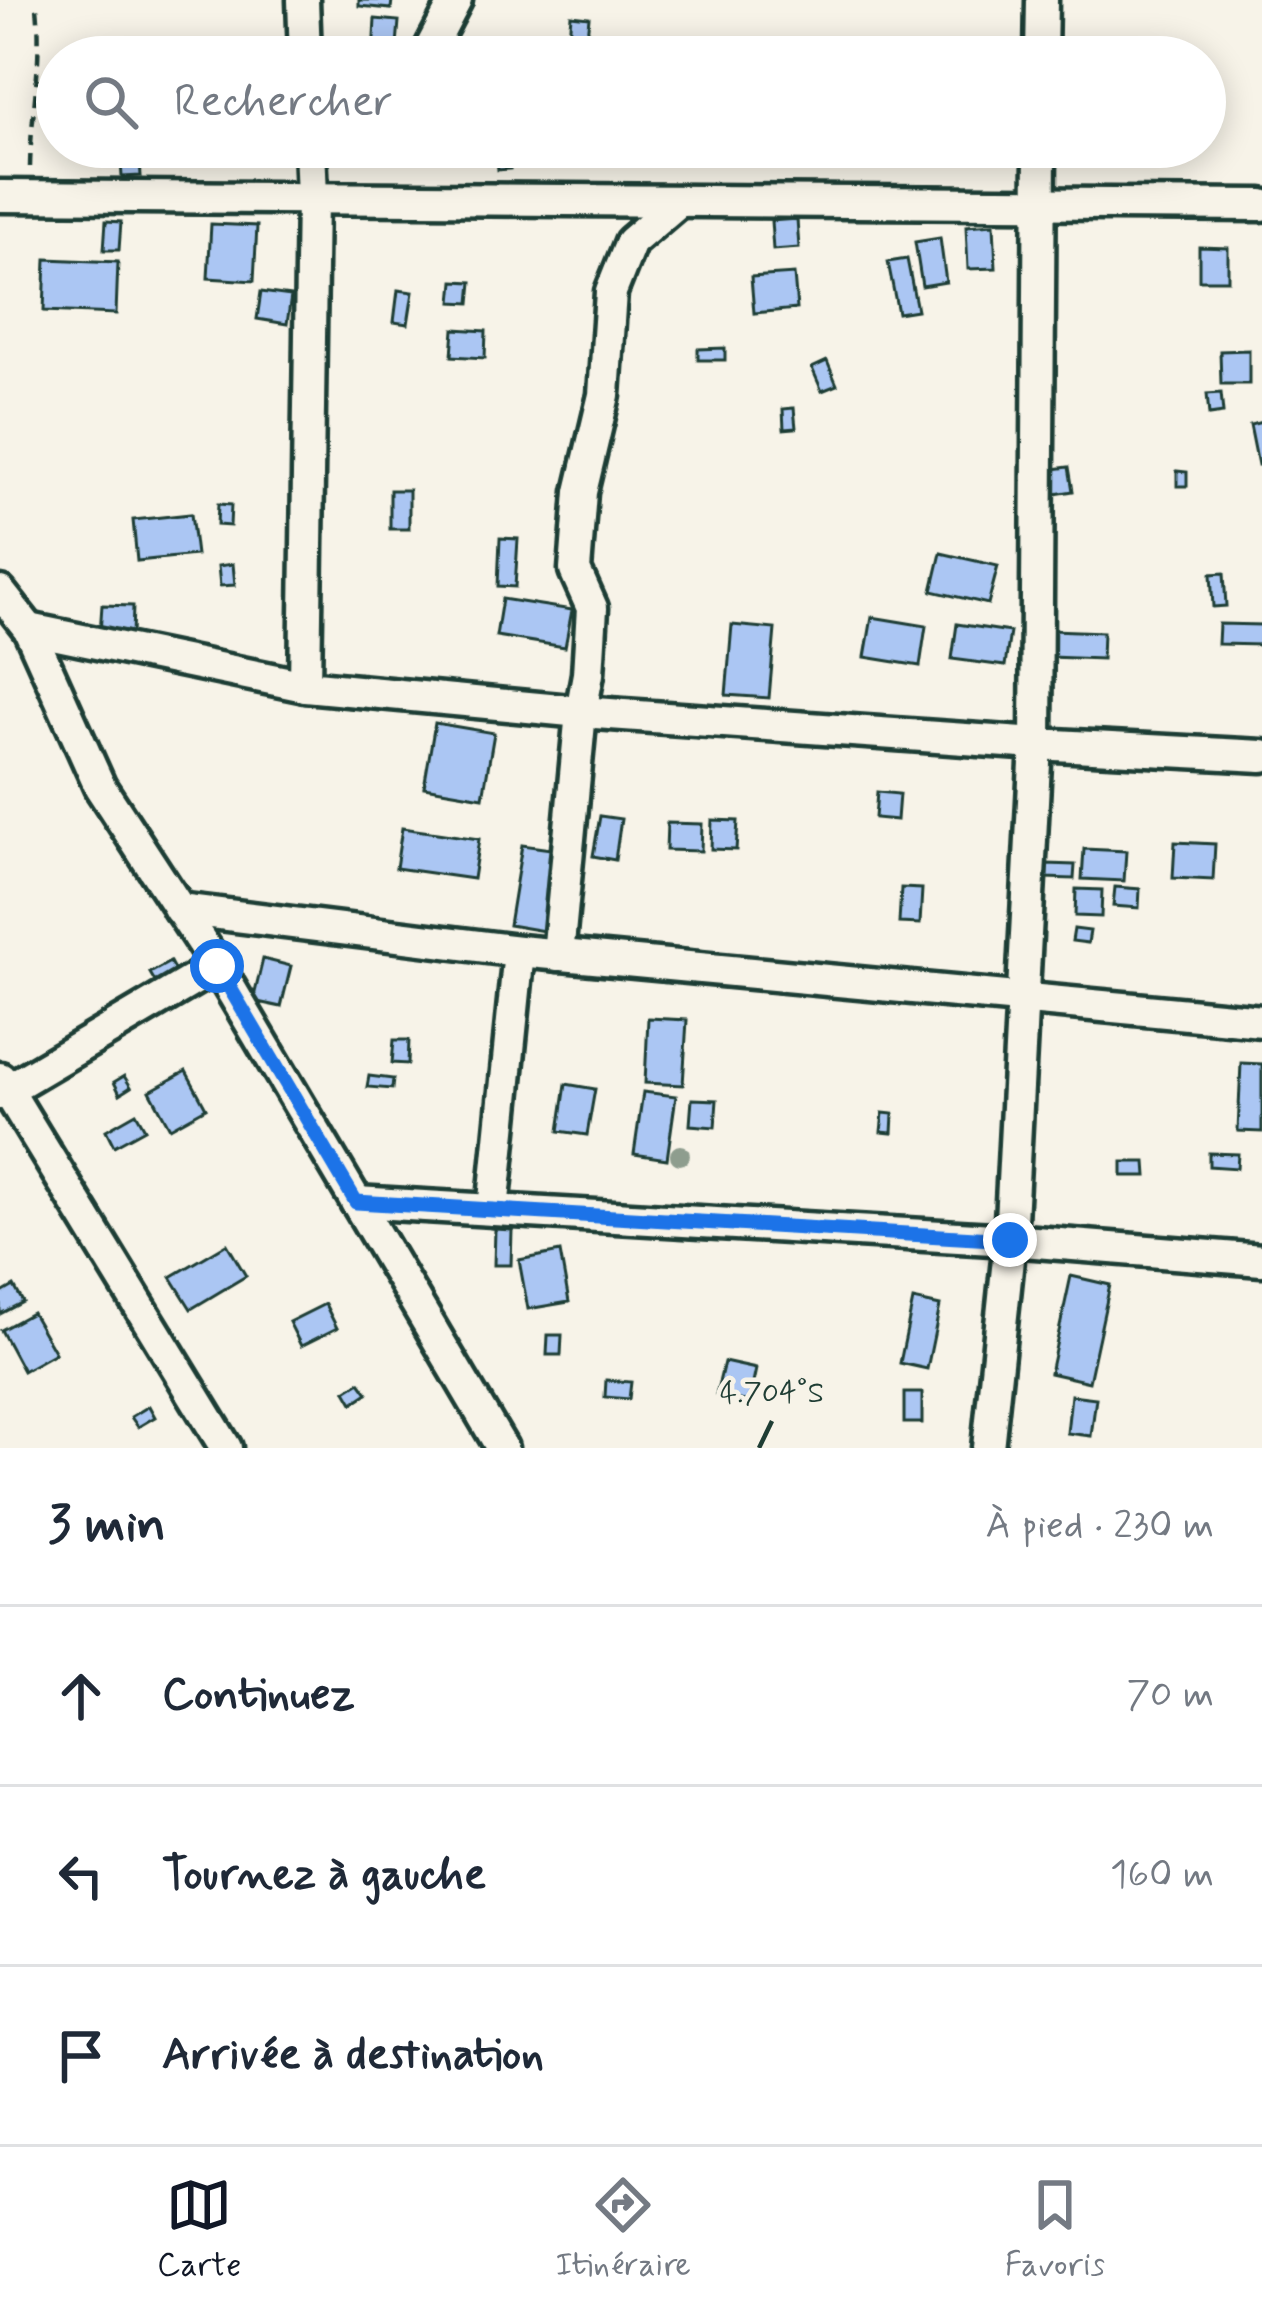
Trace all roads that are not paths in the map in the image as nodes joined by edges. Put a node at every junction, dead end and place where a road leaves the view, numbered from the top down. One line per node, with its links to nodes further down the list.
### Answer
1 (302, 0): 4 (street)
2 (456, 0): 5 (street)
3 (1042, 0): 6 (street)
4 (304, 36)
5 (437, 36)
6 (1041, 36)
7 (311, 168): 11 (street)
8 (325, 168): 11 (street)
9 (1040, 168): 13 (street)
10 (15, 196): 11 (street)
11 (312, 197): 12 (street); 17 (street)
12 (679, 201): 13 (street); 18 (street)
13 (1040, 204): 14 (street); 19 (street)
14 (1262, 205)
15 (0, 592): 16 (street)
16 (29, 629): 17 (street); 21 (street)
17 (305, 686): 18 (street)
18 (580, 712): 19 (street); 23 (street)
19 (1036, 744): 20 (street); 25 (street)
20 (1262, 756)
21 (179, 910): 22 (street); 24 (street)
22 (519, 951): 23 (street); 29 (street)
23 (558, 955): 25 (street)
24 (217, 966): 27 (street); 28 (street)
25 (1022, 1000): 26 (street); 30 (street)
26 (1262, 1021)
27 (2, 1087): 32 (street)
28 (356, 1202): 29 (street); 33 (street)
29 (493, 1210): 30 (street)
30 (1010, 1240): 31 (street); 34 (street)
31 (1262, 1260)
32 (226, 1448)
33 (502, 1448)
34 (988, 1448)

